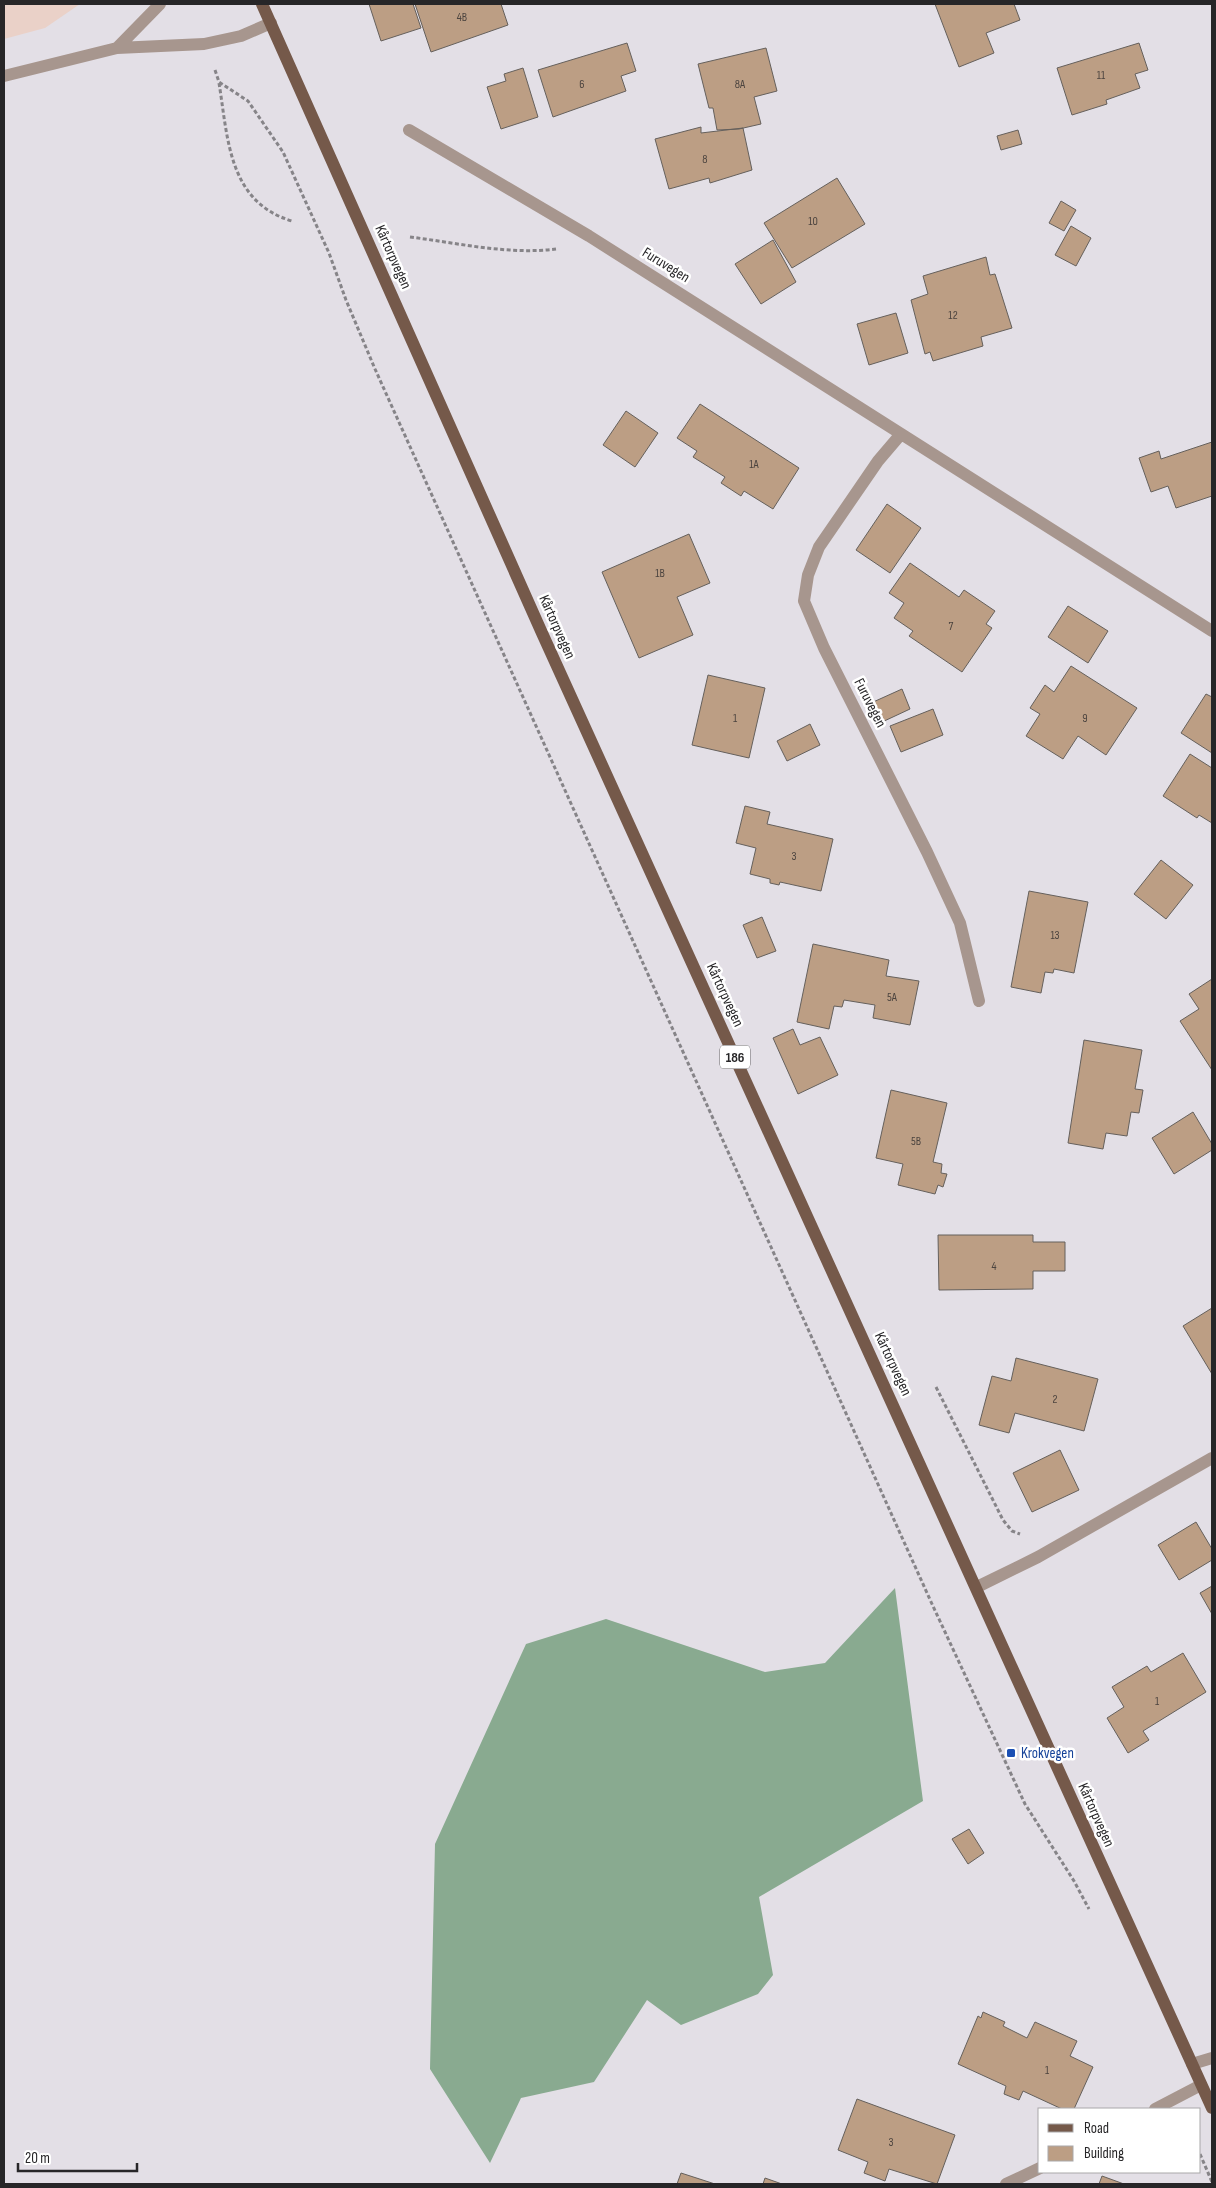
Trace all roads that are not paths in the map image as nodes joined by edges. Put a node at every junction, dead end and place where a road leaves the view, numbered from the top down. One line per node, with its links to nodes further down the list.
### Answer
1 (160, 4): 4 (street)
2 (262, 4): 3 (main road, Kårtorpvegen / 186)
3 (271, 23): 4 (street); 11 (main road, Kårtorpvegen / 186)
4 (117, 48): 5 (street)
5 (4, 76)
6 (409, 130): 7 (street, Furuvegen)
7 (902, 434): 8 (street, Furuvegen); 9 (street, Furuvegen)
8 (1212, 631)
9 (979, 1001)
10 (1212, 1458): 11 (street)
11 (977, 1587): 13 (main road, Kårtorpvegen / 186)
12 (1212, 2058): 13 (street)
13 (1192, 2064): 14 (main road, Kårtorpvegen / 186)
14 (1202, 2084): 15 (street); 16 (main road, Kårtorpvegen / 186)
15 (1157, 2108)
16 (1212, 2108)
17 (1038, 2169): 18 (street)
18 (1006, 2184)

